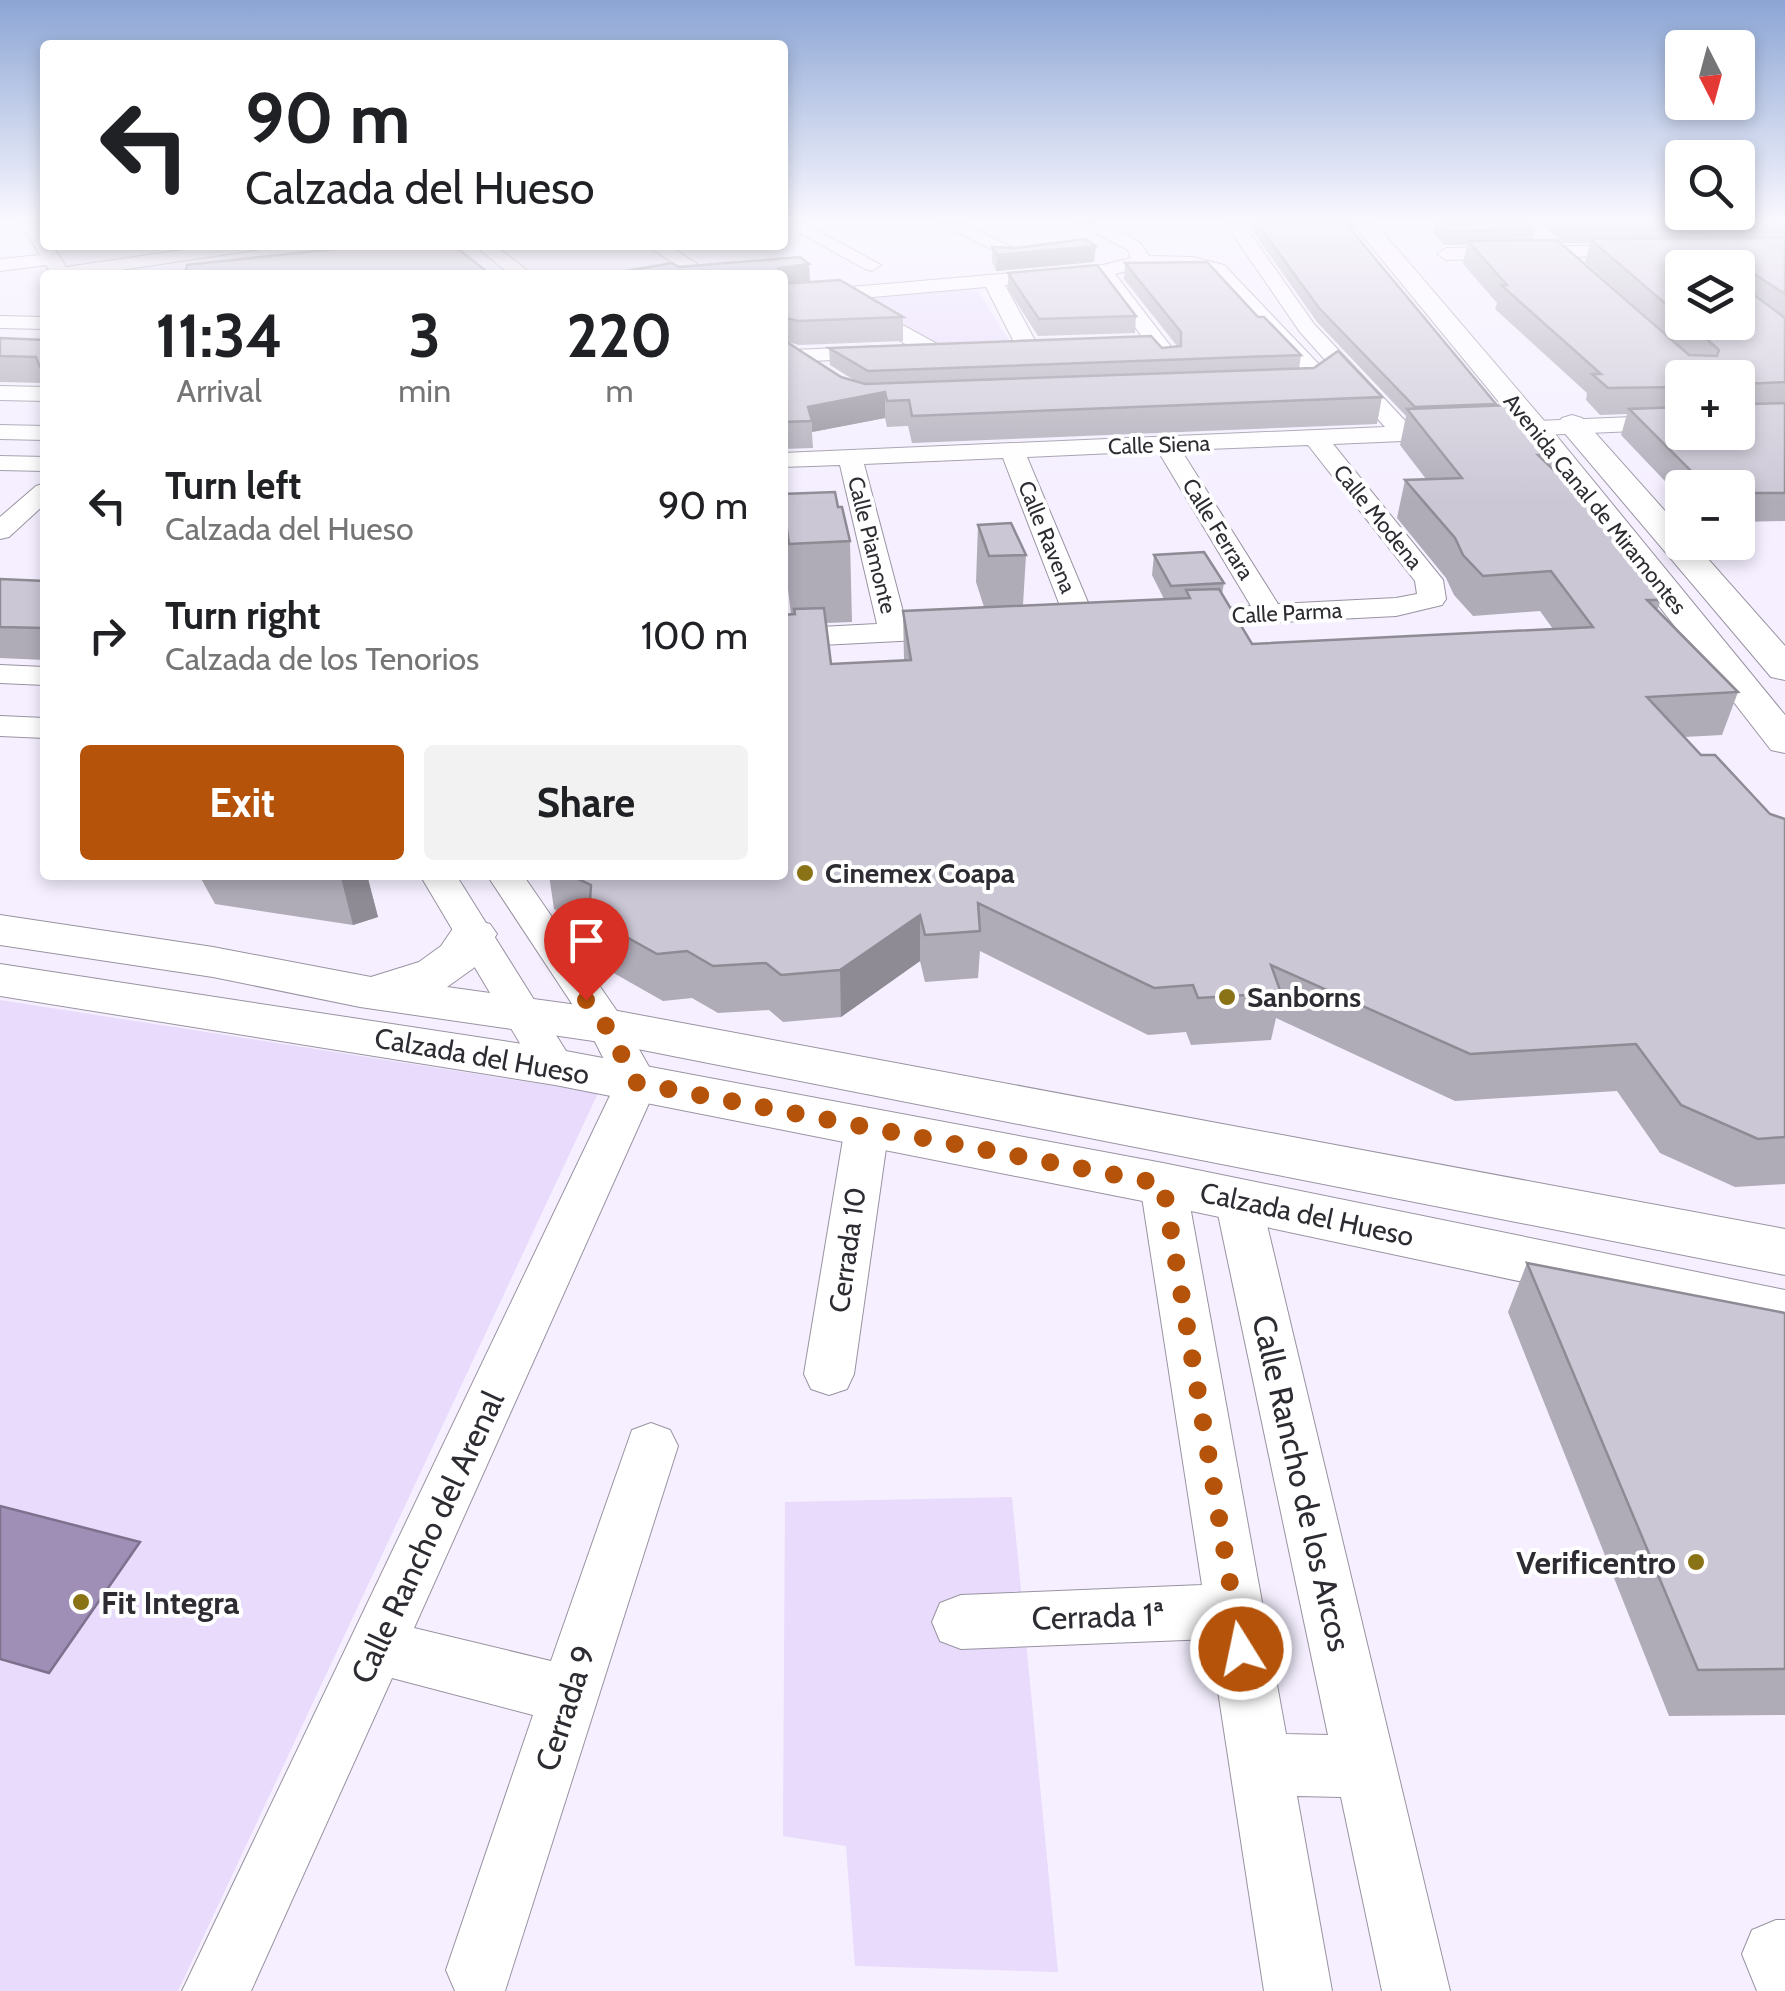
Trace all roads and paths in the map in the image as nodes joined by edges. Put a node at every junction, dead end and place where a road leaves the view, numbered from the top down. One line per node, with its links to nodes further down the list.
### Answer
1 (878, 316): 12 (street)
2 (1011, 316): 11 (street)
3 (1131, 316): 15 (street)
4 (1262, 316): 14 (street)
5 (1299, 316): 24 (street)
6 (1441, 316): 21 (main road, Avenida Canal de Miramontes)
7 (1479, 316): 10 (main road)
8 (0, 322): 9 (street)
9 (40, 323)
10 (1500, 340)
11 (1026, 346)
12 (788, 352): 13 (street)
13 (824, 376)
14 (1251, 385)
15 (1153, 389)
16 (0, 393): 17 (street)
17 (40, 394)
18 (1550, 398): 20 (main road, Avenida Canal de Miramontes)
19 (1665, 423): 20 (street, Calle Siena)
20 (1576, 427): 21 (street, Calle Siena); 43 (main road, Avenida Canal de Miramontes)
21 (1536, 429): 24 (street, Calle Siena); 48 (main road, Avenida Canal de Miramontes)
22 (0, 432): 23 (street)
23 (40, 433)
24 (1404, 433): 25 (street, Calle Siena)
25 (1316, 439): 26 (street, Calle Siena); 34 (street, Calle Modena)
26 (1166, 445): 27 (street, Calle Siena); 35 (street, Calle Ferrara)
27 (1012, 451): 28 (street, Calle Siena); 38 (street, Calle Ravena)
28 (850, 457): 29 (street, Calle Siena); 41 (street, Calle Piamonte)
29 (788, 460)
30 (0, 462): 31 (street)
31 (40, 464)
32 (40, 495): 33 (street)
33 (6, 520)
34 (1432, 599): 35 (street, Calle Parma)
35 (1270, 614): 36 (street, Calle Parma)
36 (1157, 620)
37 (1120, 622): 38 (street)
38 (1082, 624): 39 (street)
39 (1044, 626)
40 (988, 628): 41 (street)
41 (894, 632): 42 (street)
42 (788, 638)
43 (1785, 669)
44 (0, 674): 45 (street)
45 (40, 676)
46 (0, 726): 47 (street)
47 (40, 728)
48 (1785, 742)
49 (441, 880): 52 (street)
50 (509, 880): 56 (street)
51 (0, 930): 54 (main road, Calzada del Hueso)
52 (472, 934): 54 (main road); 55 (street)
53 (0, 980): 57 (main road, Calzada del Hueso)
54 (360, 991): 55 (main road, Calzada del Hueso)
55 (521, 1012): 56 (main road, Calzada del Hueso); 57 (street)
56 (606, 1026): 58 (street); 62 (main road, Calzada del Hueso)
57 (555, 1067): 58 (main road, Calzada del Hueso)
58 (637, 1083): 59 (main road, Calzada del Hueso); 68 (street, Calle Rancho del Arenal)
59 (867, 1127): 60 (main road, Calzada del Hueso); 64 (street, Cerrada 10)
60 (1163, 1184): 61 (main road, Calzada del Hueso); 66 (street)
61 (1238, 1200): 63 (main road, Calzada del Hueso); 71 (street, Calle Rancho de los Arcos)
62 (1785, 1252)
63 (1785, 1314)
64 (830, 1374)
65 (651, 1446): 69 (street, Cerrada 9)
66 (1234, 1611): 67 (street, Cerrada 1ª); 70 (street)
67 (961, 1622)
68 (376, 1646): 69 (street); 75 (street, Calle Rancho del Arenal)
69 (570, 1695): 73 (street, Cerrada 9)
70 (1260, 1764): 71 (street); 76 (street)
71 (1365, 1767): 77 (street, Calle Rancho de los Arcos)
72 (1785, 1954): 74 (street)
73 (480, 1970)
74 (1785, 1976)
75 (216, 1991)
76 (1298, 1991)
77 (1416, 1991)

